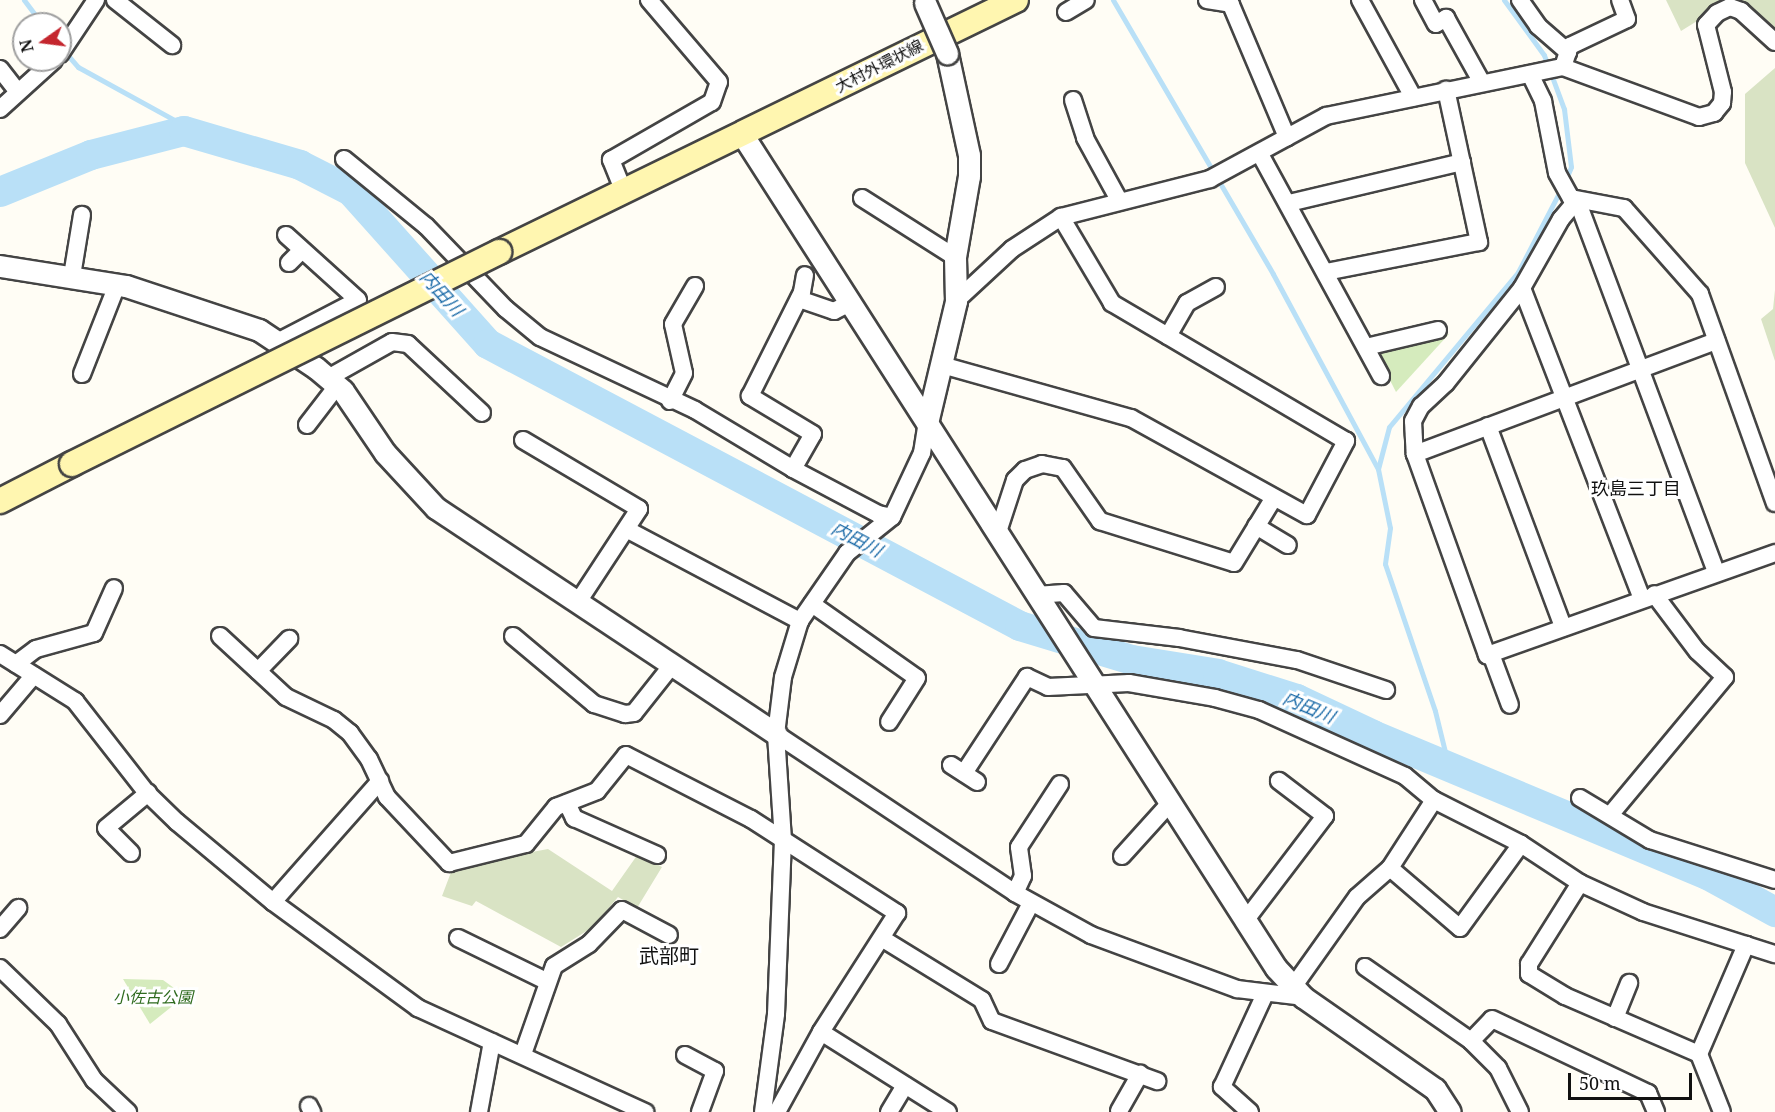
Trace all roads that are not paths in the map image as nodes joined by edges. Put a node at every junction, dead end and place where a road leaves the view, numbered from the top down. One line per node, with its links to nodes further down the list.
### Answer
1 (96, 0): 14 (street)
2 (115, 0): 16 (street)
3 (649, 0): 31 (street)
4 (1086, 0): 13 (street)
5 (1207, 0): 12 (street)
6 (1360, 0): 23 (street)
7 (1423, 0): 20 (street)
8 (1521, 0): 17 (street)
9 (1620, 0): 17 (street)
10 (924, 1): 40 (street, bridge)
11 (1014, 1): 26 (main road, 大村外環状線)
12 (1230, 2): 27 (street)
13 (1066, 12)
14 (72, 36)
15 (1775, 42): 17 (street)
16 (172, 45)
17 (1552, 67): 20 (street); 33 (street)
18 (0, 69): 22 (street)
19 (40, 72): 22 (street)
20 (1482, 83): 21 (street)
21 (1446, 90): 23 (street); 30 (street)
22 (18, 92): 25 (street)
23 (1413, 97): 27 (street)
24 (1073, 100): 34 (street)
25 (0, 109)
26 (742, 134): 31 (main road, 大村外環状線); 52 (street)
27 (1287, 137): 28 (street)
28 (1254, 157): 34 (street); 35 (street)
29 (344, 159): 64 (street)
30 (1462, 162): 35 (street); 43 (street)
31 (624, 192): 73 (main road, 大村外環状線, bridge)
32 (862, 198): 40 (street)
33 (1574, 199): 49 (street); 55 (street); 59 (street)
34 (1119, 200): 37 (street)
35 (1289, 203): 43 (street)
36 (82, 215): 45 (street)
37 (1061, 217): 51 (street); 54 (street)
38 (286, 235): 39 (street)
39 (302, 249): 41 (street); 56 (street)
40 (955, 257): 51 (street)
41 (289, 263)
42 (0, 266): 45 (street)
43 (1326, 272): 57 (street)
44 (805, 275): 50 (street)
45 (72, 276): 46 (street)
46 (117, 285): 56 (street); 60 (street)
47 (695, 286): 64 (street)
48 (1216, 287): 54 (street)
49 (1522, 288): 63 (street); 70 (street)
50 (799, 299): 52 (street); 71 (street)
51 (956, 301): 58 (street)
52 (850, 303): 66 (street)
53 (1438, 330): 57 (street)
54 (1168, 336): 72 (street)
55 (1716, 341): 59 (street); 74 (street)
56 (278, 342): 62 (street)
57 (1366, 347): 61 (street)
58 (942, 365): 66 (street); 72 (street)
59 (1640, 368): 63 (street); 81 (street)
60 (82, 374)
61 (1381, 376)
62 (332, 382): 65 (street); 67 (street); 84 (street)
63 (1565, 397): 68 (street); 83 (street)
64 (670, 401): 71 (street)
65 (482, 413)
66 (927, 423): 75 (street); 78 (street)
67 (307, 425)
68 (1488, 426): 70 (street); 88 (street)
69 (523, 440): 77 (street)
70 (1415, 454): 93 (street)
71 (793, 469): 75 (street)
72 (1273, 499): 76 (street)
73 (0, 501)
74 (1775, 503)
75 (889, 520): 86 (street)
76 (1256, 526): 78 (street); 79 (street)
77 (628, 530): 84 (street); 87 (street)
78 (997, 535): 85 (street)
79 (1288, 545)
80 (1775, 553): 81 (street)
81 (1716, 572): 83 (street)
82 (114, 588): 94 (street)
83 (1648, 597): 88 (street); 113 (street)
84 (578, 602): 95 (street)
85 (1041, 602): 98 (street); 99 (street)
86 (812, 604): 87 (street); 102 (street)
87 (800, 621): 103 (street)
88 (1563, 627): 93 (street)
89 (220, 636): 96 (street)
90 (513, 636): 95 (street)
91 (289, 639): 96 (street)
92 (0, 654): 94 (street)
93 (1491, 654): 100 (street)
94 (16, 664): 97 (street)
95 (672, 664): 103 (street)
96 (258, 671): 106 (street)
97 (34, 675): 101 (street); 108 (street)
98 (1092, 682): 104 (street); 110 (street); 112 (street)
99 (1386, 690)
100 (1510, 705)
101 (0, 715)
102 (889, 722)
103 (776, 734): 114 (street); 122 (street)
104 (964, 774)
105 (1279, 781): 126 (street)
106 (380, 782): 111 (street); 123 (street)
107 (1060, 784): 122 (street)
108 (148, 793): 116 (street); 123 (street)
109 (1580, 798): 113 (street)
110 (1434, 800): 115 (street); 119 (street)
111 (567, 803): 114 (street); 117 (street)
112 (1169, 804): 118 (street); 126 (street)
113 (1611, 814): 120 (street)
114 (783, 840): 130 (street); 155 (street)
115 (1521, 844): 119 (street); 121 (street)
116 (131, 853)
117 (657, 855)
118 (1122, 856)
119 (1390, 868): 138 (street)
120 (1775, 880)
121 (1580, 883): 131 (street); 140 (street)
122 (1015, 894): 124 (street)
123 (273, 902): 143 (street)
124 (1031, 903): 133 (street); 139 (street)
125 (18, 908): 127 (street)
126 (1245, 921): 138 (street)
127 (0, 929)
128 (669, 935): 136 (street)
129 (458, 938): 136 (street)
130 (882, 939): 141 (street); 147 (street)
131 (1746, 945): 132 (street); 145 (street)
132 (1775, 954)
133 (999, 964)
134 (1365, 967): 142 (street)
135 (0, 968): 151 (street)
136 (546, 981): 144 (street)
137 (1629, 983): 140 (street)
138 (1298, 992): 139 (street); 160 (street)
139 (1265, 994): 159 (street)
140 (1615, 1018): 145 (street)
141 (821, 1032): 149 (street); 156 (street)
142 (1471, 1041): 161 (street); 162 (street)
143 (492, 1042): 144 (street); 152 (street)
144 (523, 1054): 153 (street)
145 (1699, 1054): 163 (street)
146 (685, 1055): 154 (street)
147 (1140, 1074): 148 (street); 150 (street)
148 (1157, 1081)
149 (905, 1085): 157 (street); 158 (street)
150 (1119, 1111)
151 (128, 1112)
152 (479, 1112)
153 (645, 1112)
154 (700, 1112)
155 (763, 1112)
156 (777, 1112)
157 (889, 1112)
158 (948, 1112)
159 (1250, 1112)
160 (1450, 1112)
161 (1520, 1112)
162 (1656, 1112)
163 (1722, 1112)

